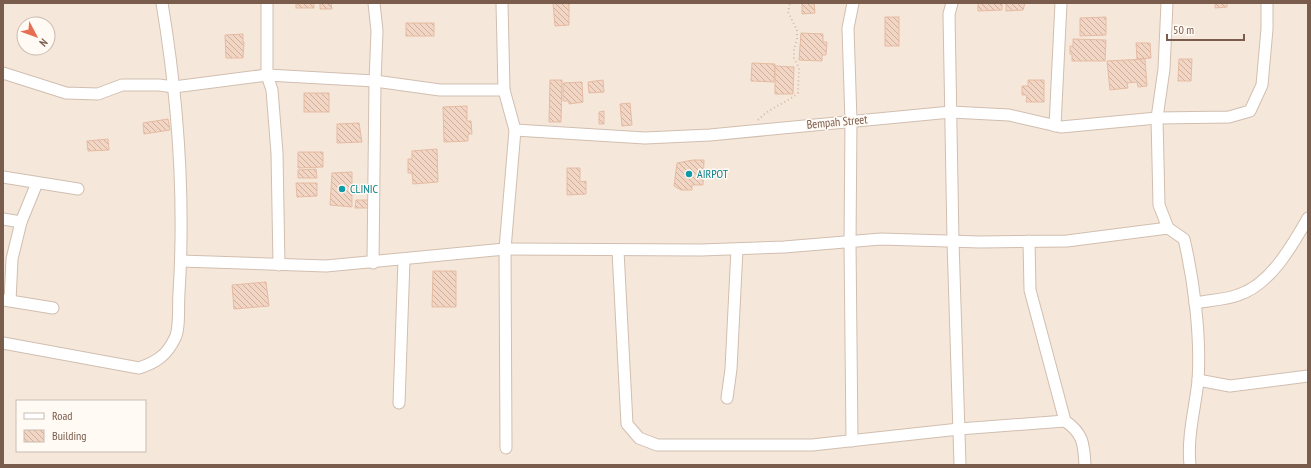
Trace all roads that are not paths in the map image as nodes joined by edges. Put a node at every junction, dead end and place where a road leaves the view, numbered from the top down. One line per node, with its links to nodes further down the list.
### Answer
1 (162, 3): 13 (street)
2 (267, 3): 11 (street)
3 (374, 3): 12 (street)
4 (502, 3): 14 (street)
5 (853, 3): 17 (street)
6 (952, 3): 15 (street)
7 (1061, 3): 18 (street)
8 (1167, 3): 16 (street)
9 (1267, 3): 16 (street, Bempah Street)
10 (3, 73): 13 (street)
11 (267, 75): 12 (street); 13 (street); 37 (street)
12 (375, 81): 14 (street); 36 (street)
13 (174, 87): 35 (street)
14 (504, 90): 19 (street)
15 (951, 112): 17 (street, Bempah Street); 18 (street, Bempah Street); 27 (street)
16 (1157, 118): 18 (street, Bempah Street); 26 (street)
17 (852, 121): 19 (street, Bempah Street); 29 (street)
18 (1055, 126)
19 (515, 130): 30 (street)
20 (3, 177): 21 (street)
21 (37, 183): 22 (street); 25 (street)
22 (78, 189)
23 (1308, 218): 39 (street)
24 (3, 219): 25 (street)
25 (21, 222): 33 (street)
26 (1168, 228): 28 (street); 39 (street)
27 (953, 241): 28 (street); 29 (street); 47 (street)
28 (1028, 241): 46 (street)
29 (850, 242): 31 (street); 48 (street)
30 (505, 249): 32 (street); 34 (street); 49 (street)
31 (737, 249): 32 (street); 44 (street)
32 (618, 251): 48 (street)
33 (8, 258): 38 (street)
34 (404, 260): 36 (street); 45 (street)
35 (181, 261): 37 (street); 41 (street)
36 (373, 263): 37 (street)
37 (279, 265)
38 (6, 300): 40 (street)
39 (1195, 303): 43 (street)
40 (53, 308)
41 (3, 343)
42 (1308, 376): 43 (street)
43 (1198, 380): 52 (street)
44 (727, 398)
45 (399, 403)
46 (1065, 421): 47 (street); 51 (street)
47 (959, 429): 48 (street); 50 (street)
48 (852, 441)
49 (506, 448)
50 (960, 465)
51 (1085, 465)
52 (1190, 465)

